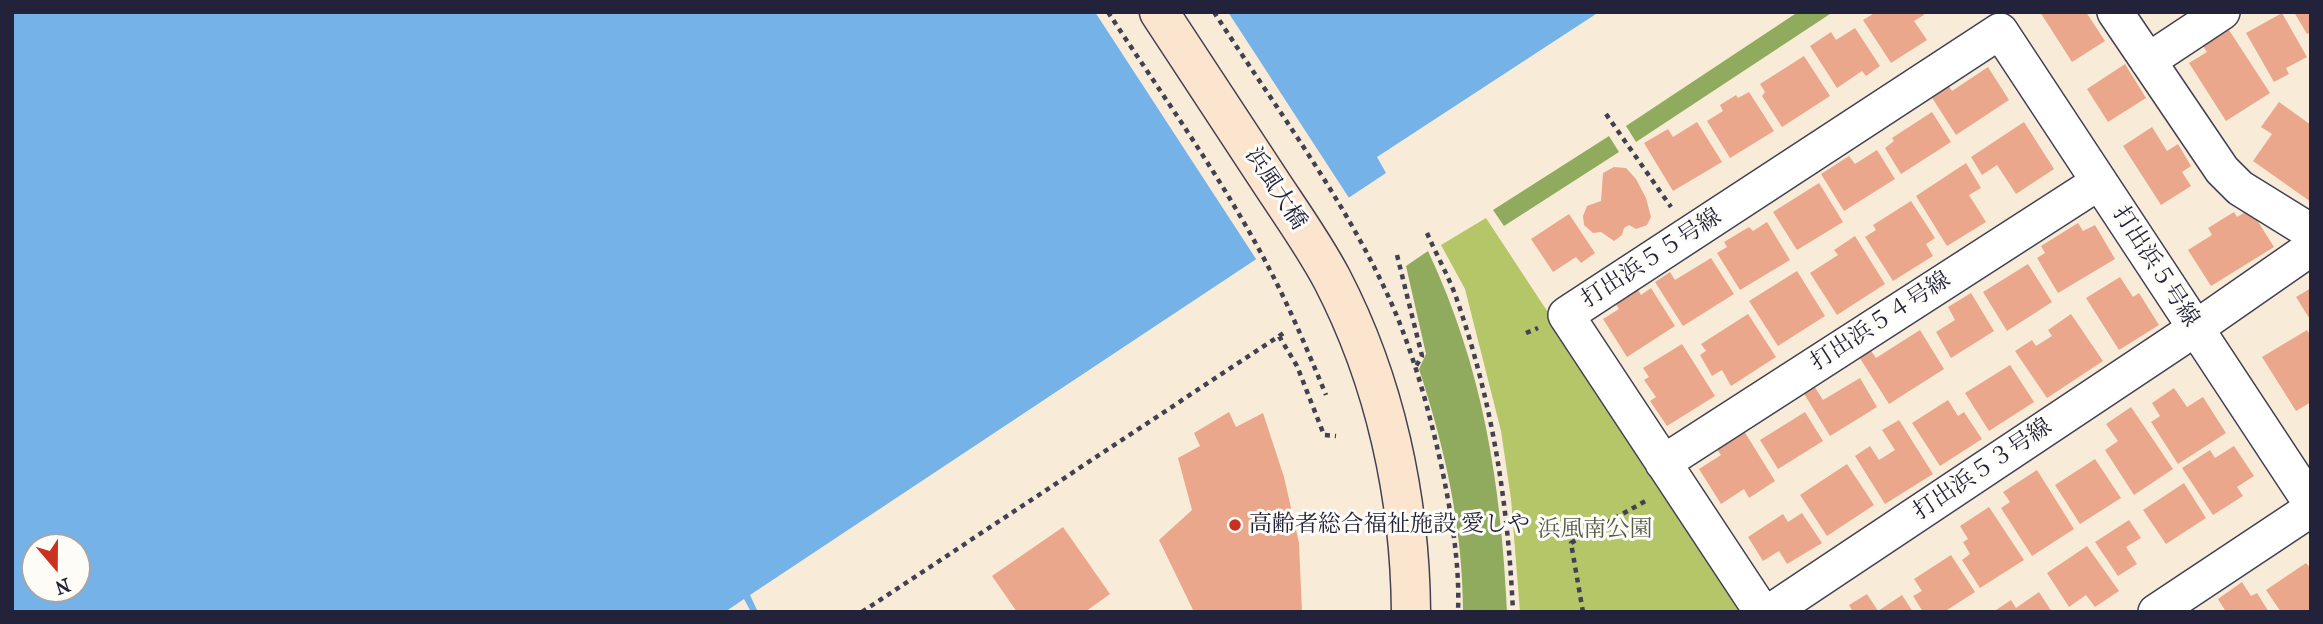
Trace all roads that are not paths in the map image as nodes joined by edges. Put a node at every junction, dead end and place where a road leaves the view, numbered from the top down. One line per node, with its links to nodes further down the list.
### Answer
1 (1159, 12): 13 (street, 浜風大橋)
2 (2115, 12): 5 (street)
3 (2222, 12): 5 (street)
4 (2000, 31): 6 (street, 打出浜５号線); 10 (street, 打出浜５５号線)
5 (2148, 61): 7 (street)
6 (2099, 182): 9 (street, 打出浜５号線); 10 (street, 打出浜５４号線)
7 (2311, 232)
8 (2311, 248): 9 (street, 打出浜５３号線)
9 (2196, 328): 11 (street, 打出浜５号線); 15 (street, 打出浜５３号線)
10 (1670, 473): 14 (street, 打出浜５５号線)
11 (2311, 503)
12 (2311, 509): 16 (street)
13 (1411, 612)
14 (1762, 612)
15 (1770, 612)
16 (2156, 612)

